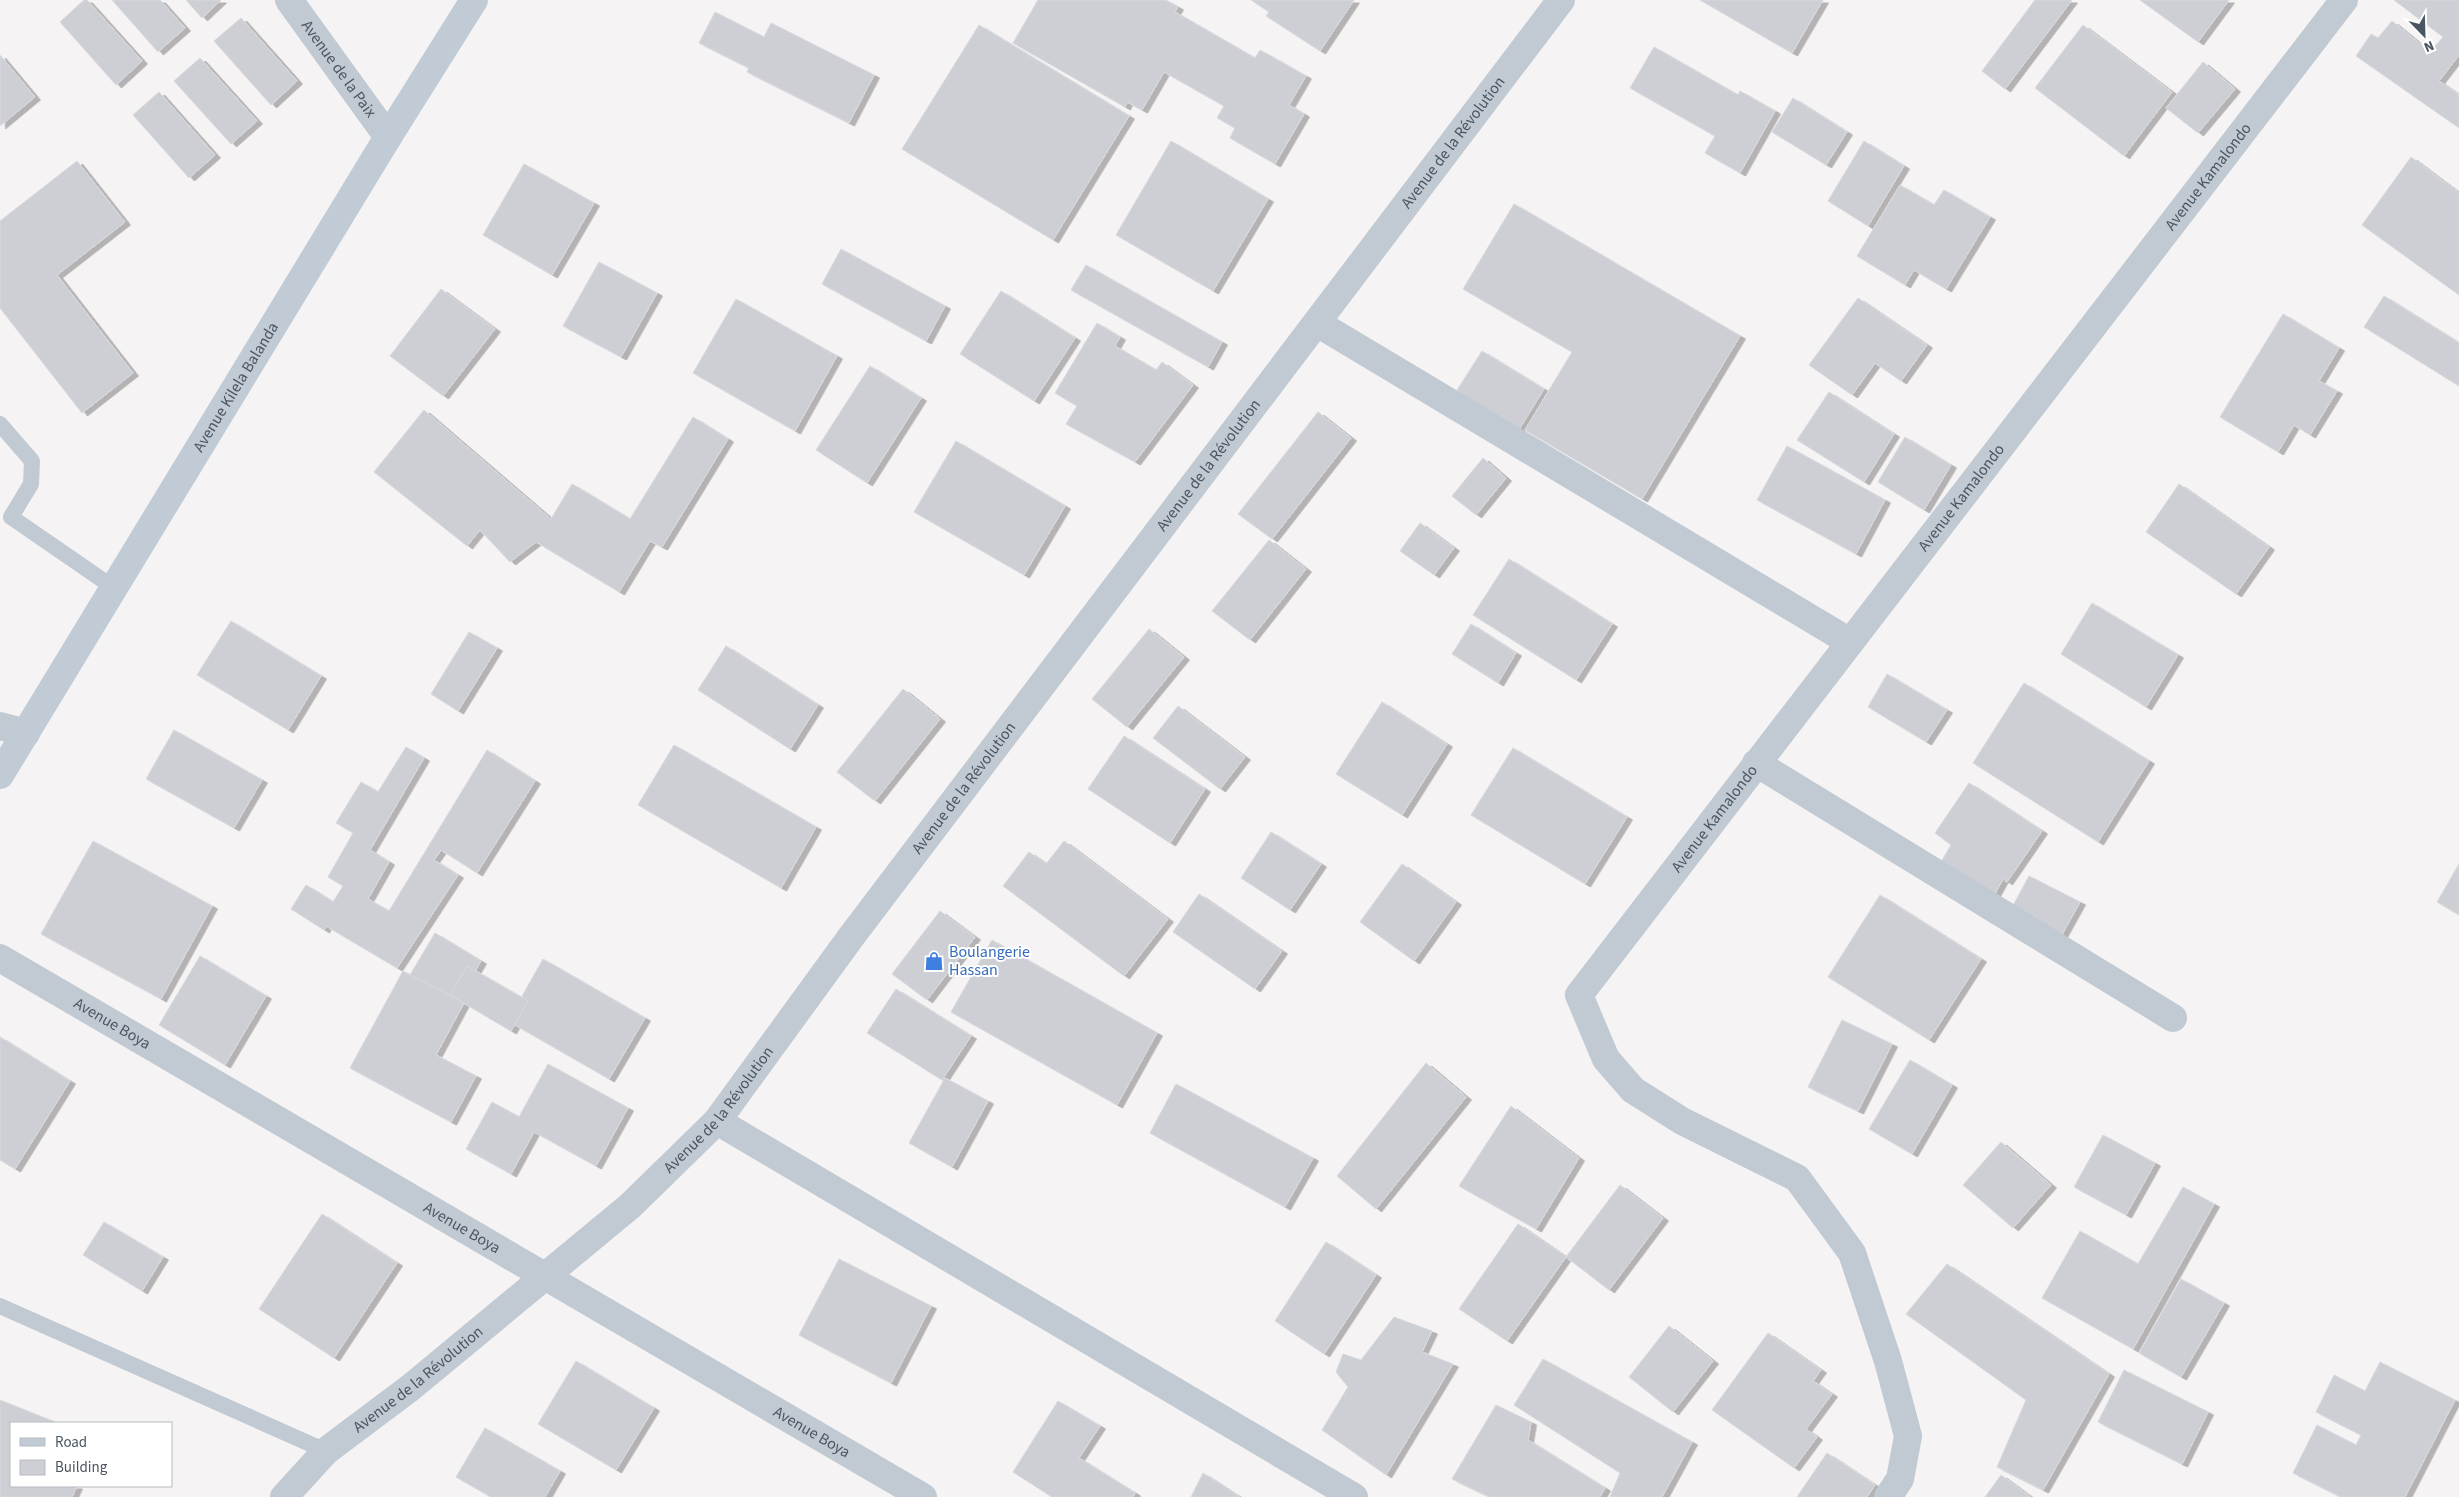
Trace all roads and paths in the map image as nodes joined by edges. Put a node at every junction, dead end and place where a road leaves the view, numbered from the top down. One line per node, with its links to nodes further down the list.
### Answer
1 (289, 0): 5 (street, Avenue de la Paix)
2 (474, 0): 5 (main road, Avenue Kilela Balanda)
3 (1561, 0): 6 (street, Avenue de la Révolution)
4 (2344, 0): 10 (street, Avenue Kamalondo)
5 (388, 137): 9 (main road, Avenue Kilela Balanda)
6 (1317, 323): 10 (street); 17 (street, Avenue de la Révolution)
7 (0, 424): 8 (lane)
8 (5, 522): 9 (lane)
9 (114, 588): 12 (main road, Avenue Kilela Balanda)
10 (1850, 642): 13 (street, Avenue Kamalondo)
11 (0, 726): 12 (street)
12 (26, 733): 14 (main road, Avenue Kilela Balanda)
13 (1756, 763): 16 (street); 24 (street, Avenue Kamalondo)
14 (0, 775)
15 (0, 958): 18 (street, Avenue Boya)
16 (2173, 1018)
17 (717, 1121): 18 (street, Avenue de la Révolution); 23 (street)
18 (546, 1277): 20 (street, Avenue de la Révolution); 22 (street, Avenue Boya)
19 (0, 1306): 20 (lane)
20 (326, 1451): 21 (street, Avenue de la Révolution)
21 (284, 1497)
22 (924, 1497)
23 (1354, 1497)
24 (1888, 1497)

